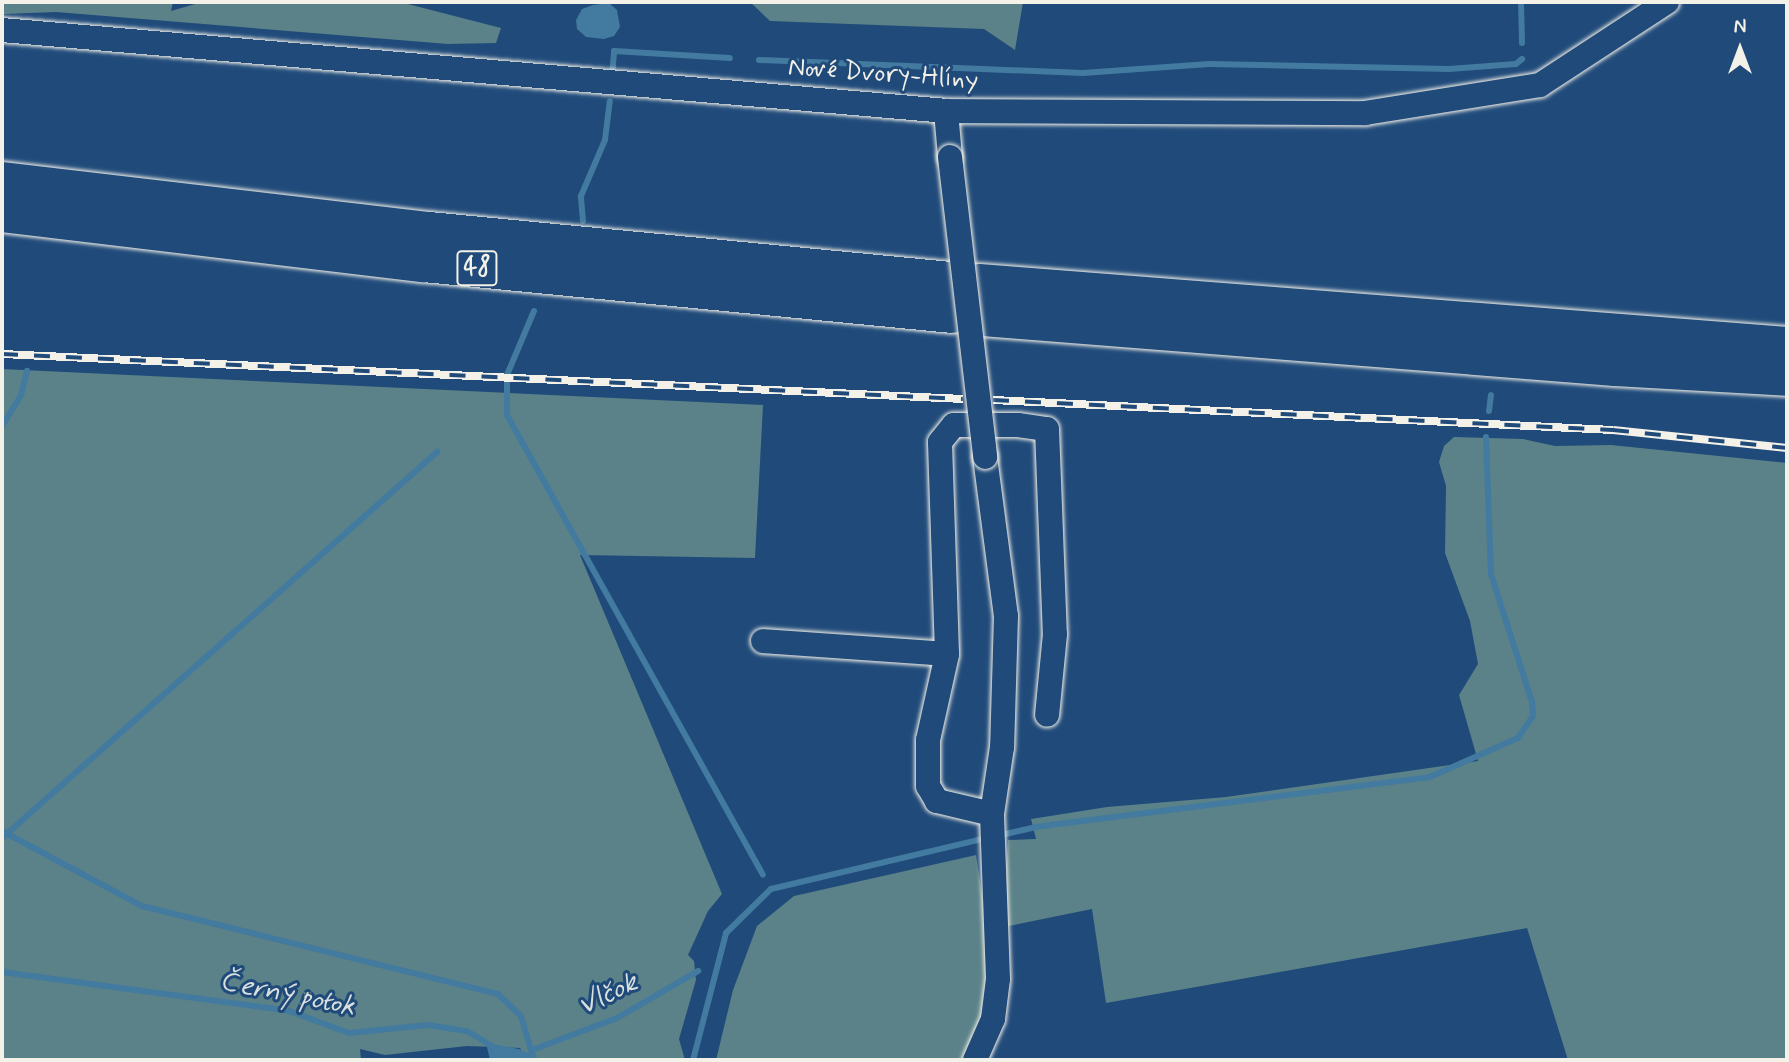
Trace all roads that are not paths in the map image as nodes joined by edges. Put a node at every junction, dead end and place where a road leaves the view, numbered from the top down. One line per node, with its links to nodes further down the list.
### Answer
1 (1667, 2): 3 (street, Nové Dvory-Hlíny)
2 (2, 30): 3 (street, Nové Dvory-Hlíny)
3 (946, 111): 12 (street, bridge)
4 (2, 181): 6 (highway, 48)
5 (2, 213): 6 (highway, 48)
6 (966, 299): 7 (highway); 8 (highway)
7 (1787, 346)
8 (1787, 377)
9 (763, 641): 10 (street)
10 (947, 654): 11 (street); 12 (street)
11 (1047, 715)
12 (993, 829): 13 (street)
13 (975, 1060)

